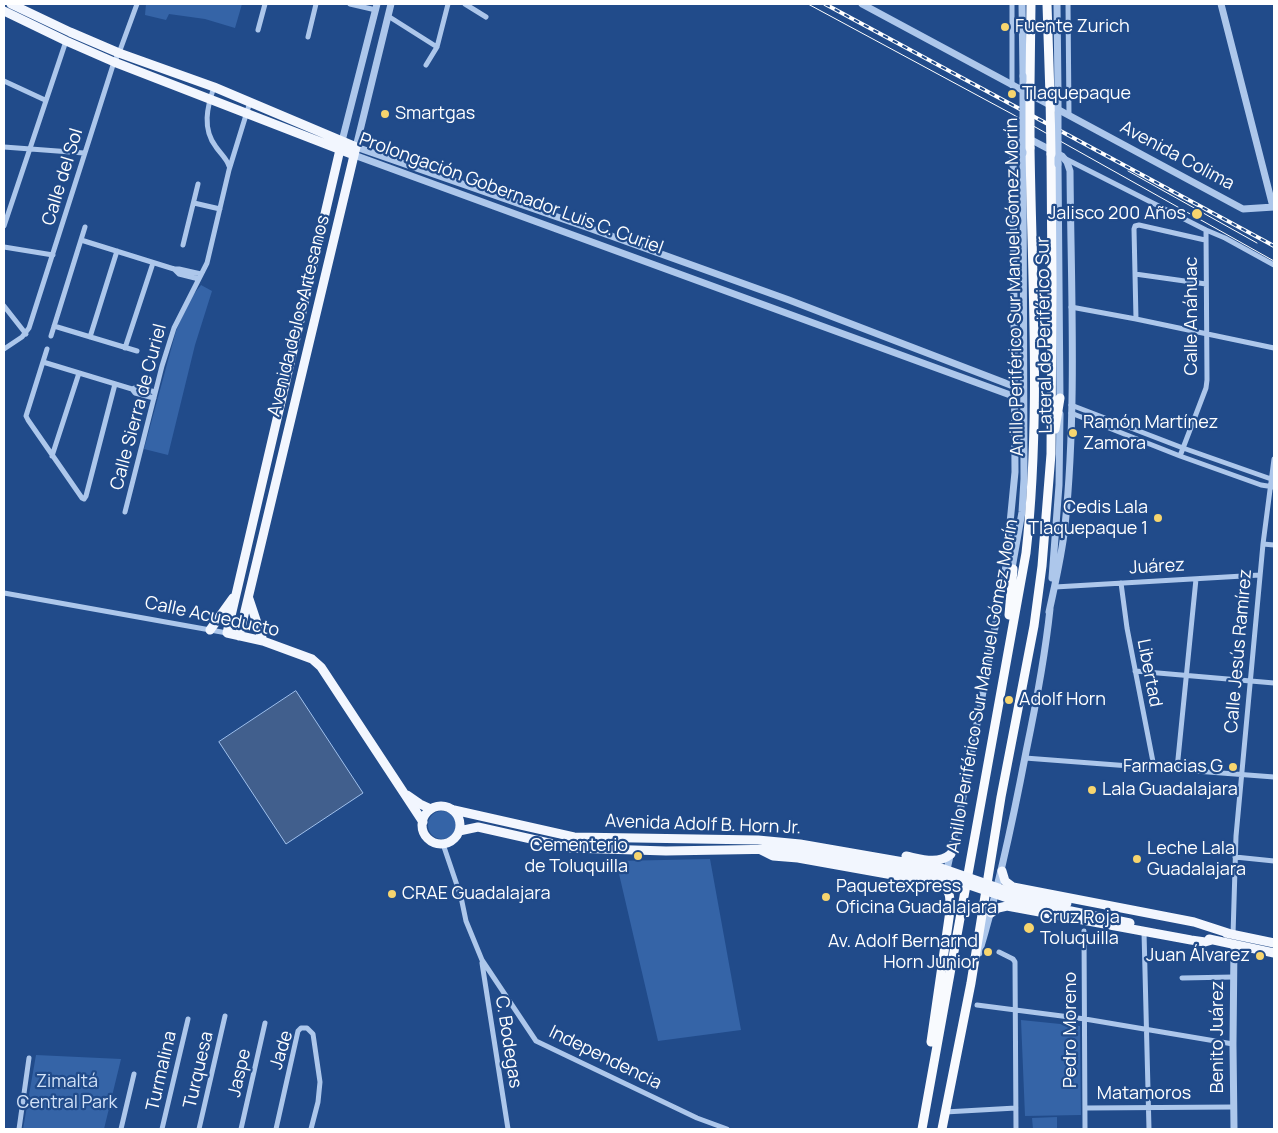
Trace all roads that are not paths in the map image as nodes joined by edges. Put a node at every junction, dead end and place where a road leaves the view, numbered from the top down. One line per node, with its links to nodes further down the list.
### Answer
1 (11, 4): 25 (main road, Prolongación Gobernador Luis C. Curiel)
2 (137, 4): 25 (street, Calle del Sol)
3 (265, 4): 21 (street)
4 (316, 4): 22 (street)
5 (350, 4): 17 (street)
6 (390, 4): 19 (street, Avenida de los Artesanos)
7 (448, 4): 24 (street)
8 (465, 4): 20 (street)
9 (862, 4): 29 (street, Avenida Colima)
10 (1012, 4): 29 (street)
11 (1022, 4): 40 (street, Lateral de Periférico Sur, bridge)
12 (1031, 4): 40 (highway, Anillo Periférico Sur Manuel Gómez Morín, bridge)
13 (1047, 4): 31 (highway, Anillo Periférico Sur Manuel Gómez Morín)
14 (1057, 4): 31 (street, Lateral de Periférico Sur)
15 (1068, 4): 36 (street)
16 (1221, 4): 47 (street)
17 (377, 7): 37 (street, Avenida de los Artesanos)
18 (4, 11): 23 (main road, Prolongación Gobernador Luis C. Curiel)
19 (388, 16): 24 (street); 41 (street, Avenida de los Artesanos)
20 (486, 17)
21 (258, 30)
22 (308, 37)
23 (66, 41): 26 (main road, Prolongación Gobernador Luis C. Curiel); 33 (street)
24 (437, 47): 27 (street)
25 (120, 53): 26 (street, Calle del Sol); 30 (main road, Prolongación Gobernador Luis C. Curiel)
26 (114, 62): 32 (main road, Prolongación Gobernador Luis C. Curiel); 42 (street, Calle del Sol)
27 (426, 65)
28 (4, 81): 33 (street)
29 (1012, 86): 36 (street, Avenida Colima)
30 (214, 87): 32 (street); 34 (main road, Prolongación Gobernador Luis C. Curiel)
31 (1054, 94): 82 (street, Lateral de Periférico Sur, bridge); 88 (highway, Anillo Periférico Sur Manuel Gómez Morín, bridge)
32 (210, 98): 35 (main road, Prolongación Gobernador Luis C. Curiel); 44 (street)
33 (46, 100): 39 (street)
34 (250, 102): 35 (street, Calle Sierra de Curiel); 37 (main road, Prolongación Gobernador Luis C. Curiel)
35 (247, 112): 37 (main road, Prolongación Gobernador Luis C. Curiel); 44 (street, Calle Sierra de Curiel)
36 (1069, 116): 47 (street, Avenida Colima)
37 (341, 145): 41 (main road, Prolongación Gobernador Luis C. Curiel); 85 (main road, Avenida de los Artesanos)
38 (4, 147): 39 (street)
39 (30, 149): 42 (street); 49 (street)
40 (1026, 150): 101 (street, Lateral de Periférico Sur); 115 (highway, Anillo Periférico Sur Manuel Gómez Morín)
41 (355, 151): 79 (street, Prolongación Gobernador Luis C. Curiel); 81 (street, Prolongación Gobernador Luis C. Curiel); 86 (main road, Avenida de los Artesanos)
42 (84, 153): 57 (street, Calle del Sol)
43 (1062, 156): 51 (street); 64 (street); 79 (street)
44 (229, 170): 48 (street, Calle Sierra de Curiel)
45 (198, 184): 46 (street)
46 (194, 203): 48 (street); 54 (street)
47 (1274, 207)
48 (220, 209): 61 (street, Calle Sierra de Curiel)
49 (4, 226)
50 (86, 226): 52 (street)
51 (1206, 230): 53 (street, Calle Anáhuac); 59 (street)
52 (81, 240): 56 (street); 66 (street)
53 (1205, 240): 60 (street); 62 (street, Calle Anáhuac)
54 (184, 245)
55 (4, 247): 57 (street)
56 (117, 251): 58 (street); 70 (street)
57 (53, 255): 68 (street, Calle del Sol)
58 (153, 263): 61 (street); 71 (street)
59 (1274, 265)
60 (1135, 274): 62 (street); 65 (street)
61 (200, 277): 80 (street, Calle Sierra de Curiel)
62 (1206, 284): 67 (street, Calle Anáhuac)
63 (4, 306): 68 (street)
64 (1071, 307): 65 (street); 83 (street)
65 (1136, 319): 67 (street)
66 (54, 326): 69 (street); 70 (street)
67 (1207, 333): 72 (street); 87 (street, Calle Anáhuac)
68 (26, 334): 73 (street)
69 (51, 336)
70 (90, 337): 71 (street)
71 (125, 348): 75 (street)
72 (1274, 348)
73 (4, 349)
74 (46, 349): 76 (street)
75 (136, 351)
76 (43, 362): 77 (street); 89 (street)
77 (79, 373): 78 (street); 89 (street)
78 (115, 384): 80 (street); 89 (street)
79 (1013, 386): 81 (street)
80 (155, 395): 98 (street, Calle Sierra de Curiel)
81 (1013, 396): 110 (street)
82 (1060, 398): 88 (highway); 109 (street, Lateral de Periférico Sur)
83 (1071, 405): 84 (street); 87 (street)
84 (1071, 414): 90 (street); 105 (street)
85 (274, 429): 86 (main road); 96 (main road, Avenida de los Artesanos)
86 (287, 432): 97 (main road, Avenida de los Artesanos)
87 (1184, 448): 90 (street, Calle Anáhuac); 92 (street)
88 (1051, 454): 156 (highway, Anillo Periférico Sur Manuel Gómez Morín)
89 (52, 456)
90 (1180, 456): 93 (street)
91 (1274, 459): 94 (street, Calle Jesús Ramírez)
92 (1224, 463): 93 (street); 94 (street)
93 (1221, 471): 95 (street)
94 (1273, 480): 95 (street, Calle Jesús Ramírez)
95 (1273, 487): 99 (street, Calle Jesús Ramírez)
96 (257, 503): 97 (main road); 107 (main road, Avenida de los Artesanos)
97 (269, 507): 108 (main road, Avenida de los Artesanos)
98 (125, 512)
99 (1264, 544): 100 (street); 102 (street, Calle Jesús Ramírez)
100 (1274, 545)
101 (1013, 569): 110 (street, Lateral de Periférico Sur); 115 (highway)
102 (1260, 575): 103 (street, Juárez); 118 (street, Calle Jesús Ramírez)
103 (1196, 579): 104 (street, Juárez); 117 (street)
104 (1121, 583): 105 (street, Juárez); 116 (street, Libertad)
105 (1055, 587): 109 (street)
106 (4, 594): 111 (street, Calle Acueducto)
107 (236, 594): 111 (main road); 112 (main road, Avenida de los Artesanos)
108 (248, 598): 113 (main road, Avenida de los Artesanos); 114 (main road)
109 (1050, 612): 120 (street)
110 (997, 617): 132 (street)
111 (210, 630): 112 (street, Calle Acueducto)
112 (227, 633): 113 (main road, Calle Acueducto)
113 (239, 636): 114 (main road, Calle Acueducto)
114 (263, 642): 125 (main road, Calle Acueducto)
115 (1004, 670): 167 (highway, Anillo Periférico Sur Manuel Gómez Morín)
116 (1135, 672): 117 (street); 121 (street, Libertad)
117 (1186, 676): 118 (street); 122 (street)
118 (1250, 681): 119 (street); 123 (street, Calle Jesús Ramírez)
119 (1274, 682)
120 (1025, 758): 121 (street); 136 (street)
121 (1154, 767): 122 (street)
122 (1177, 769): 123 (street)
123 (1242, 774): 124 (street); 133 (street, Calle Jesús Ramírez)
124 (1274, 777)
125 (402, 792): 126 (main road, Calle Acueducto); 128 (main road, Calle Acueducto)
126 (431, 808): 127 (main road); 128 (main road)
127 (454, 810): 129 (main road); 131 (main road, Avenida Adolf B. Horn Jr.)
128 (422, 822): 130 (main road)
129 (459, 831): 130 (main road); 131 (main road, Avenida Adolf B. Horn Jr.)
130 (443, 844): 153 (street, Independencia)
131 (758, 844): 134 (main road); 137 (main road); 141 (main road, Avenida Adolf B. Horn Jr., bridge)
132 (951, 854): 134 (main road); 138 (street)
133 (1235, 857): 135 (street); 147 (street, Calle Jesús Ramírez)
134 (930, 860): 137 (main road)
135 (1274, 861)
136 (1002, 872): 139 (main road); 143 (street)
137 (926, 880): 138 (main road)
138 (943, 884): 167 (highway)
139 (1029, 890): 140 (main road); 142 (main road)
140 (1059, 896): 144 (main road); 147 (main road)
141 (1067, 907): 147 (main road, Avenida Adolf B. Horn Jr.); 148 (main road, Avenida Adolf B. Horn Jr.)
142 (1026, 910): 143 (main road); 144 (main road)
143 (991, 913): 156 (street)
144 (1055, 915): 146 (main road)
145 (1084, 931): 161 (street, Pedro Moreno)
146 (1144, 932): 148 (main road); 163 (street)
147 (1232, 934): 149 (main road, Avenida Adolf B. Horn Jr.)
148 (1212, 940): 150 (main road, Avenida Adolf B. Horn Jr.)
149 (1274, 943)
150 (1234, 944): 152 (main road, Avenida Adolf B. Horn Jr.); 154 (street, Benito Juárez)
151 (999, 952): 158 (street)
152 (1274, 953)
153 (482, 960): 180 (street, C. Bodegas); 181 (street, Independencia)
154 (1233, 977): 155 (street); 164 (street, Benito Juárez)
155 (1182, 978)
156 (970, 983): 172 (highway, Anillo Periférico Sur Manuel Gómez Morín)
157 (977, 1005): 158 (street)
158 (1017, 1010): 161 (street); 169 (street)
159 (225, 1016): 176 (street, Turquesa)
160 (188, 1019): 175 (street, Turmalina)
161 (1085, 1019): 163 (street); 170 (street, Pedro Moreno)
162 (265, 1024): 177 (street, Jaspe)
163 (1146, 1029): 164 (street); 171 (street)
164 (1233, 1044): 168 (street, Benito Juárez)
165 (29, 1058): 173 (street)
166 (134, 1074): 174 (street)
167 (930, 1083): 182 (highway, Anillo Periférico Sur Manuel Gómez Morín)
168 (1233, 1107): 171 (street, Matamoros); 187 (street, Benito Juárez)
169 (1016, 1108): 172 (street); 184 (street)
170 (1085, 1108): 171 (street, Matamoros); 185 (street, Pedro Moreno)
171 (1148, 1108): 186 (street)
172 (945, 1112): 183 (highway, Anillo Periférico Sur Manuel Gómez Morín)
173 (19, 1129)
174 (121, 1129)
175 (162, 1129)
176 (199, 1129)
177 (241, 1129)
178 (276, 1129): 179 (street, Jade)
179 (311, 1129)
180 (508, 1129)
181 (727, 1129)
182 (922, 1129)
183 (942, 1129)
184 (1016, 1129)
185 (1085, 1129)
186 (1148, 1129)
187 (1234, 1129)

